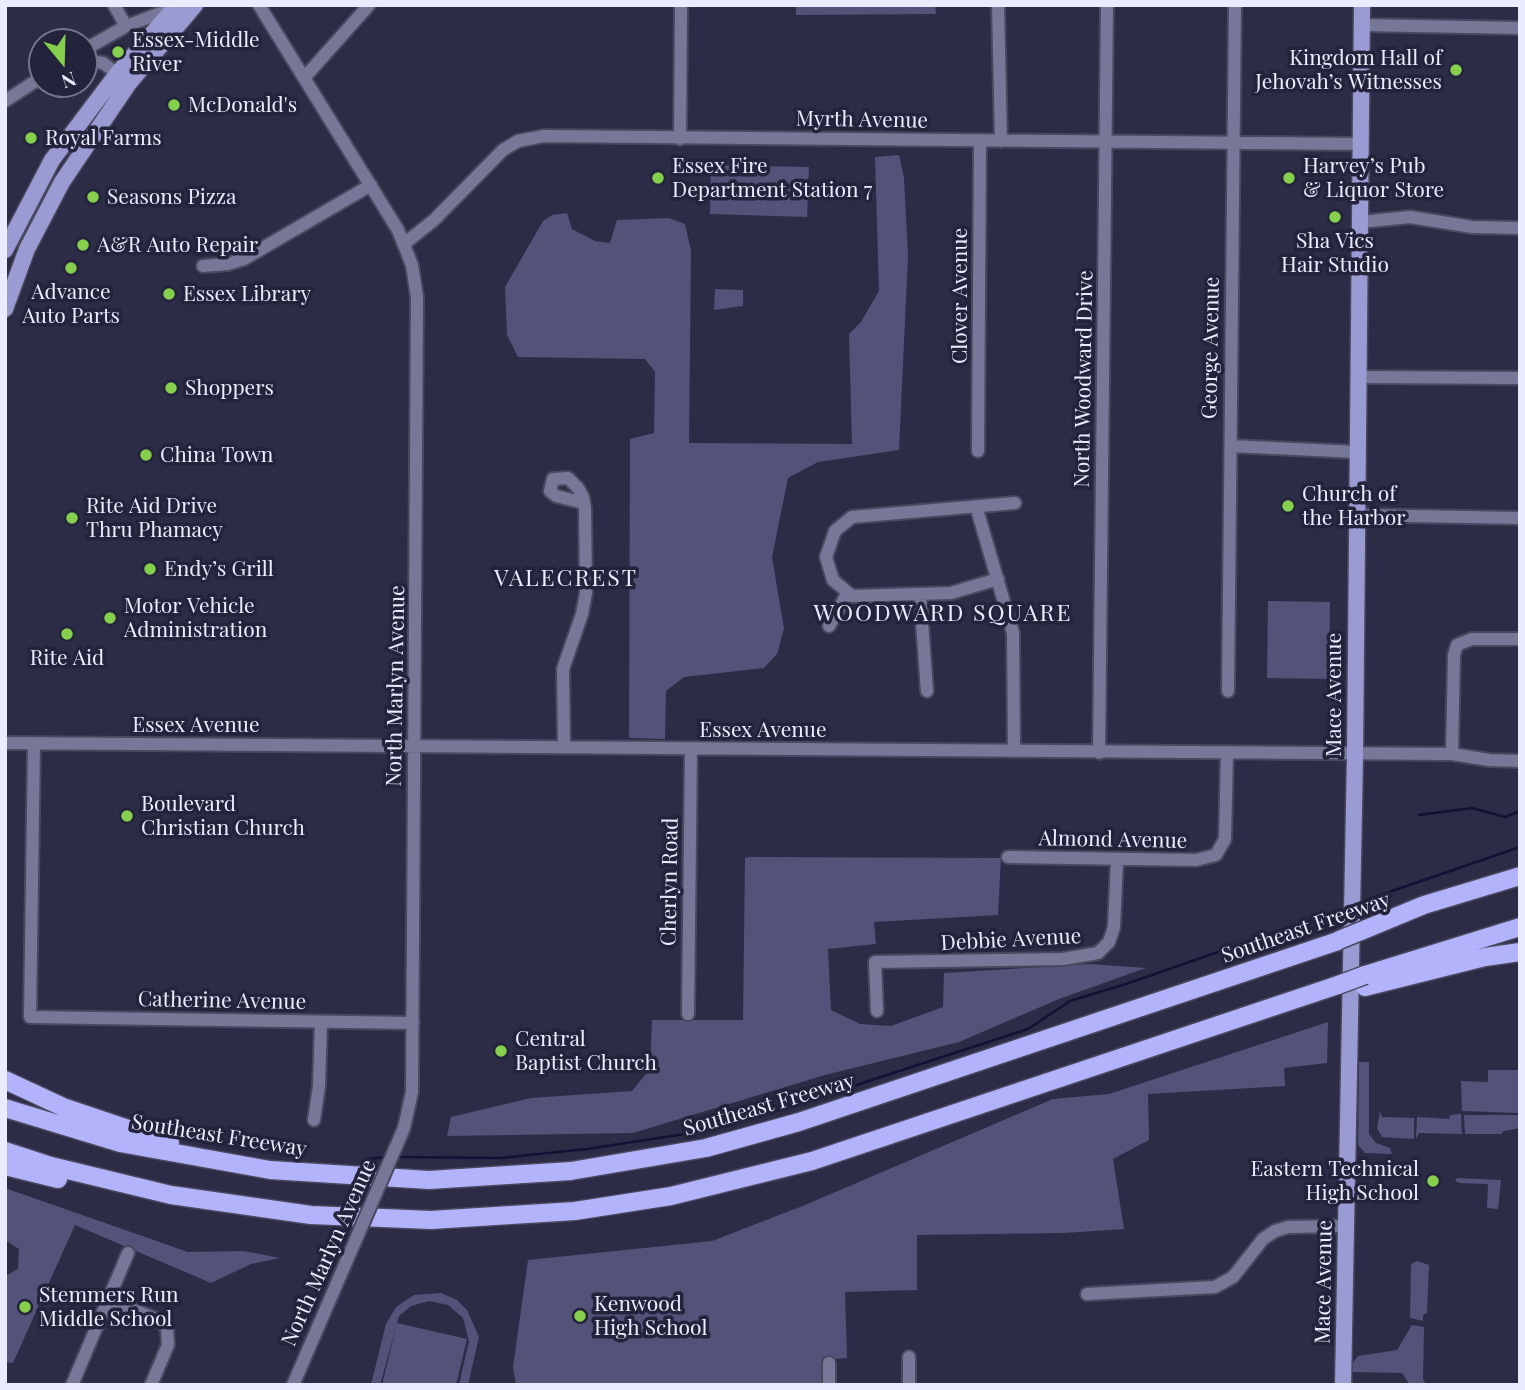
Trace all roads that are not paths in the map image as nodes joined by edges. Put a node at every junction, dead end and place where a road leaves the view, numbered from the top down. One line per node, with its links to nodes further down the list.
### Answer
1 (114, 5): 12 (street)
2 (195, 5): 17 (main road)
3 (259, 5): 16 (street, North Marlyn Avenue)
4 (369, 5): 16 (street)
5 (681, 5): 20 (street)
6 (998, 5): 22 (street)
7 (1107, 5): 23 (street, North Woodward Drive)
8 (1235, 5): 24 (street, George Avenue)
9 (1362, 5): 11 (main road, Mace Avenue)
10 (176, 6): 12 (street); 17 (main road)
11 (1362, 25): 13 (street); 25 (main road, Mace Avenue)
12 (126, 26): 14 (street)
13 (1520, 27)
14 (98, 42)
15 (98, 62): 17 (street)
16 (305, 77): 26 (street, North Marlyn Avenue)
17 (123, 78): 30 (main road); 32 (main road)
18 (28, 86): 19 (street)
19 (5, 101)
20 (680, 139): 21 (street, Myrth Avenue); 29 (street, Myrth Avenue)
21 (980, 141): 22 (street, Myrth Avenue); 36 (street, Clover Avenue)
22 (1001, 141): 23 (street, Myrth Avenue)
23 (1105, 141): 24 (street, Myrth Avenue); 56 (street, North Woodward Drive)
24 (1233, 142): 25 (street, Myrth Avenue); 35 (street, George Avenue)
25 (1361, 144): 27 (main road, Mace Avenue)
26 (371, 185): 29 (street, North Marlyn Avenue); 31 (street)
27 (1360, 222): 28 (street); 33 (main road, Mace Avenue)
28 (1520, 228)
29 (404, 244): 52 (street, North Marlyn Avenue)
30 (5, 250)
31 (203, 266)
32 (5, 309)
33 (1359, 377): 34 (street); 37 (main road, Mace Avenue)
34 (1520, 378)
35 (1231, 446): 37 (street); 49 (street, George Avenue)
36 (978, 451)
37 (1357, 452): 41 (main road, Mace Avenue)
38 (584, 503): 53 (street)
39 (1014, 503): 40 (street)
40 (976, 506): 43 (street); 44 (street)
41 (1356, 515): 42 (street); 59 (main road, Mace Avenue)
42 (1520, 517)
43 (998, 579): 45 (street); 55 (street)
44 (847, 594): 45 (street); 46 (street)
45 (920, 595): 48 (street)
46 (829, 626)
47 (1520, 639): 58 (street)
48 (927, 691)
49 (1228, 691)
50 (5, 743): 51 (street, Essex Avenue)
51 (34, 744): 52 (street, Essex Avenue); 71 (street, Catherine Avenue)
52 (414, 746): 53 (street, Essex Avenue); 72 (street, North Marlyn Avenue)
53 (564, 746): 54 (street, Essex Avenue)
54 (691, 749): 55 (street, Essex Avenue); 70 (street, Cherlyn Road)
55 (1014, 751): 56 (street, Essex Avenue)
56 (1098, 753): 57 (street, Essex Avenue)
57 (1227, 754): 59 (street, Essex Avenue); 62 (street, Almond Avenue)
58 (1452, 754): 59 (street, Essex Avenue); 60 (street, Essex Avenue)
59 (1355, 755): 80 (main road, Mace Avenue)
60 (1520, 761)
61 (1008, 857): 62 (street, Almond Avenue)
62 (1117, 860): 69 (street, Debbie Avenue)
63 (1520, 876): 66 (highway)
64 (1520, 886): 66 (highway, Southeast Freeway)
65 (1520, 927): 68 (highway)
66 (1366, 931): 78 (highway, Southeast Freeway, bridge)
67 (1520, 953): 68 (highway)
68 (1365, 981): 79 (highway)
69 (877, 1011)
70 (688, 1014)
71 (321, 1022): 72 (street, Catherine Avenue); 75 (street)
72 (413, 1023): 88 (street, North Marlyn Avenue, bridge)
73 (5, 1080): 78 (highway)
74 (5, 1108): 78 (highway, Southeast Freeway)
75 (314, 1120)
76 (5, 1151): 79 (highway)
77 (5, 1166): 79 (highway)
78 (373, 1178)
79 (359, 1218)
80 (1346, 1226): 82 (street); 91 (main road, Mace Avenue)
81 (128, 1253): 83 (street)
82 (1087, 1294)
83 (109, 1300): 86 (street); 87 (street)
84 (909, 1357): 90 (street)
85 (829, 1363): 89 (street)
86 (77, 1383)
87 (152, 1385)
88 (293, 1385)
89 (829, 1385)
90 (909, 1385)
91 (1343, 1385)

